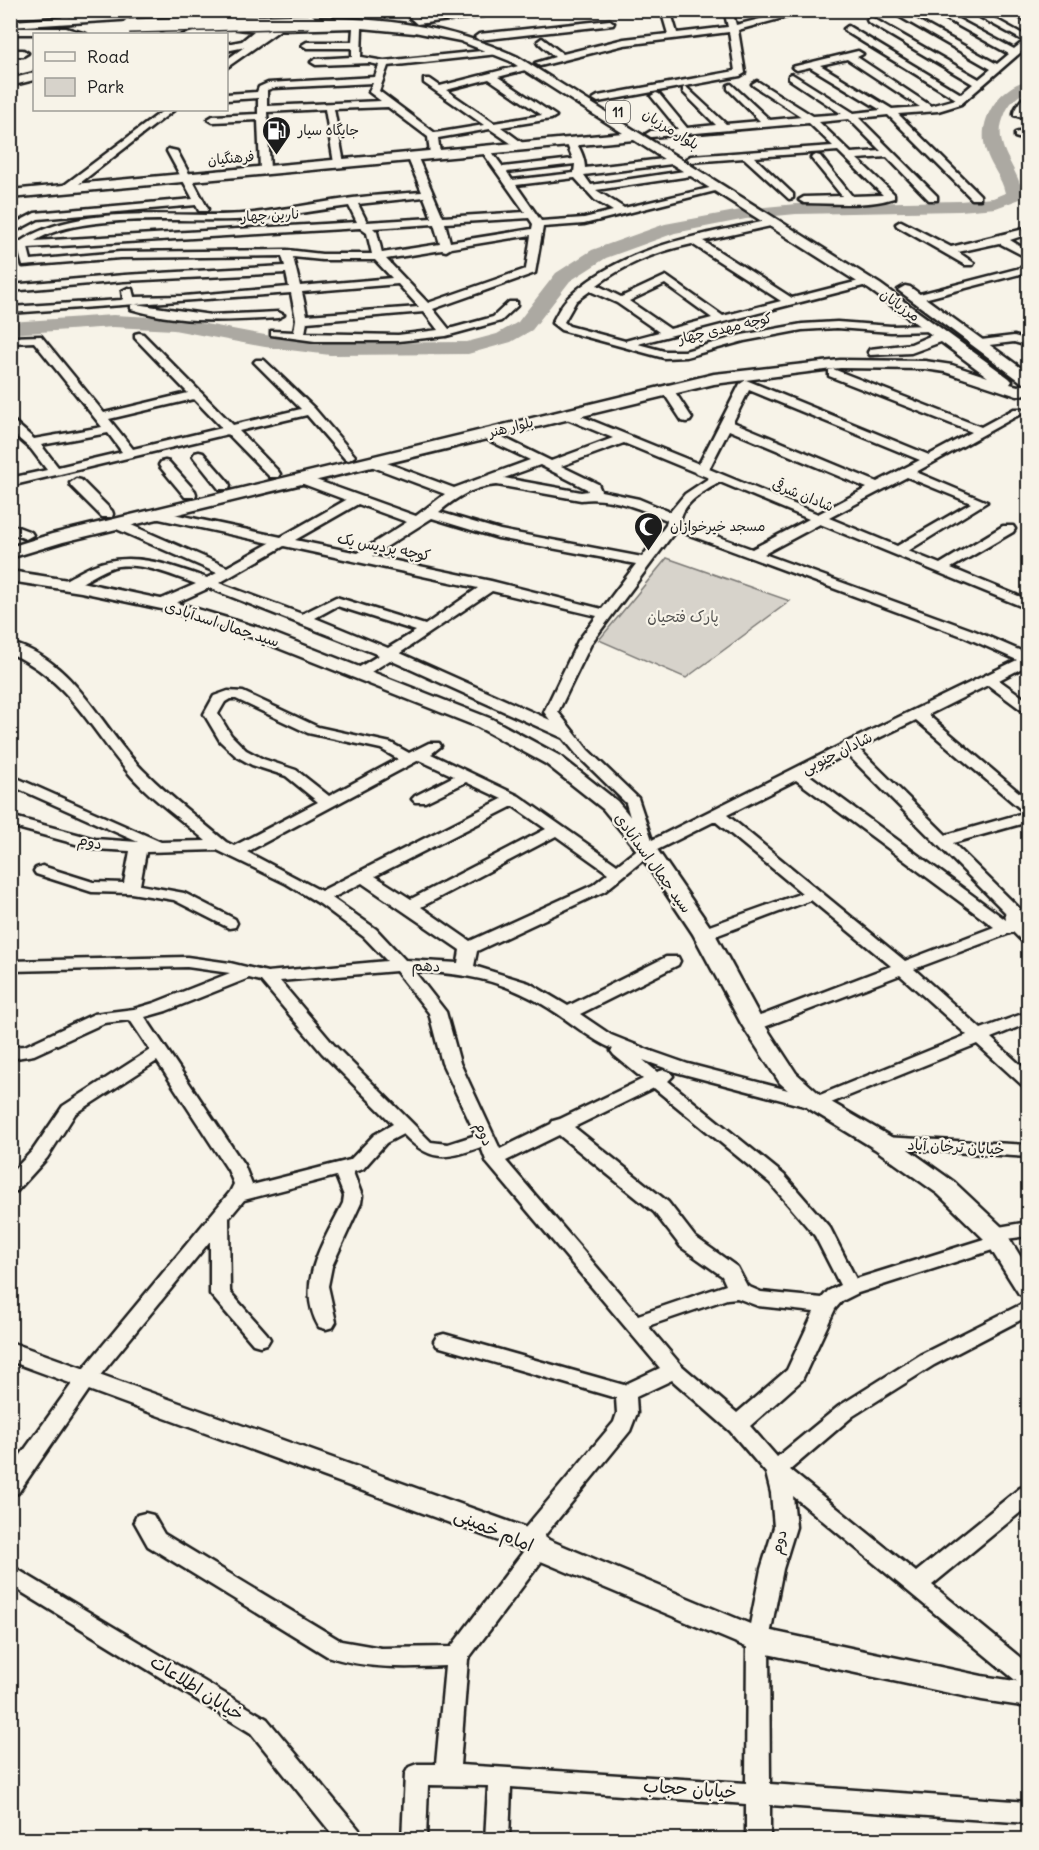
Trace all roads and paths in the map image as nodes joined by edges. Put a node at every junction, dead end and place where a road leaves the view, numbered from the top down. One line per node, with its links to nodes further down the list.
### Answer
1 (241, 10): 15 (main road, 11)
2 (363, 10): 19 (main road, 11)
3 (405, 10): 19 (street)
4 (526, 10): 19 (street)
5 (612, 10): 20 (street)
6 (665, 10): 31 (street)
7 (728, 10): 23 (street)
8 (808, 10): 23 (street)
9 (892, 10): 55 (street)
10 (934, 10): 42 (street)
11 (971, 10): 34 (street)
12 (1011, 10): 17 (street)
13 (267, 11): 15 (main road)
14 (65, 13): 15 (main road); 22 (main road)
15 (228, 19): 16 (main road, 11, bridge); 22 (main road, 11, bridge); 26 (main road, 11); 27 (main road); 28 (main road); 29 (main road); 38 (main road)
16 (314, 19): 22 (main road, bridge); 30 (main road, 11)
17 (1029, 19)
18 (871, 20): 63 (street)
19 (417, 21): 30 (main road, 11)
20 (610, 23): 32 (street); 35 (street)
21 (358, 25): 30 (street); 37 (street); 49 (street)
22 (11, 27): 25 (street)
23 (733, 29): 31 (street); 72 (street)
24 (848, 29): 40 (street)
25 (77, 33)
26 (158, 33)
27 (172, 33)
28 (198, 33)
29 (215, 33)
30 (464, 35): 32 (main road, بلوار مرزبان / 11); 41 (main road, بلوار مرزبان / 11)
31 (673, 36): 35 (street)
32 (479, 37): 50 (main road, بلوار مرزبان / 11)
33 (542, 41): 46 (street)
34 (1029, 41): 42 (street)
35 (624, 42): 46 (street)
36 (307, 45): 37 (street)
37 (356, 45): 47 (street)
38 (228, 48)
39 (1029, 48): 42 (street)
40 (882, 49): 45 (street); 73 (street)
41 (498, 51): 51 (street); 53 (main road, بلوار مرزبان / 11)
42 (1015, 52): 55 (street)
43 (10, 53): 44 (street)
44 (23, 53)
45 (849, 56): 52 (street); 77 (street)
46 (561, 57): 50 (street)
47 (357, 60): 48 (street); 51 (street)
48 (316, 62)
49 (228, 63)
50 (540, 63): 72 (main road, بلوار مرزبان / 11)
51 (384, 64): 60 (street)
52 (812, 64): 54 (street); 79 (street)
53 (526, 67): 57 (street); 91 (main road, بلوار مرزبان / 11)
54 (797, 67)
55 (997, 68): 63 (street)
56 (33, 76): 59 (main road)
57 (490, 76): 66 (street); 86 (street)
58 (792, 77): 81 (street)
59 (11, 78)
60 (377, 80): 69 (street); 75 (street)
61 (427, 81): 66 (street)
62 (757, 84): 84 (street)
63 (980, 84): 73 (street)
64 (33, 85): 68 (main road)
65 (731, 87): 85 (street)
66 (438, 89): 86 (street)
67 (686, 90): 87 (street)
68 (10, 91)
69 (262, 95): 71 (street); 80 (street)
70 (656, 96): 88 (street)
71 (228, 97)
72 (598, 99): 89 (main road, بلوار مرزبان / 11)
73 (962, 99): 77 (street)
74 (1026, 103): 82 (street)
75 (389, 104): 76 (street); 90 (street)
76 (329, 106): 80 (street); 105 (street)
77 (930, 109): 79 (street)
78 (168, 111): 113 (street)
79 (890, 112): 81 (street); 118 (street)
80 (262, 113): 83 (street); 106 (street)
81 (852, 116): 84 (street); 98 (street)
82 (1029, 116)
83 (213, 119)
84 (812, 120): 85 (street); 96 (street)
85 (768, 124): 87 (street)
86 (490, 125): 90 (street); 93 (street)
87 (724, 128): 88 (street)
88 (685, 131): 89 (street)
89 (651, 135): 91 (main road, فرهنگیان); 102 (main road, بلوار مرزبان / 11)
90 (433, 136): 97 (street)
91 (633, 136): 92 (main road, فرهنگیان); 104 (main road, بلوار مرزبان / 11)
92 (570, 142): 93 (main road, فرهنگیان); 103 (street)
93 (521, 147): 94 (main road, فرهنگیان)
94 (486, 150): 97 (main road, فرهنگیان); 107 (street)
95 (172, 151): 110 (street)
96 (845, 152): 98 (street); 99 (street); 121 (street)
97 (435, 154): 100 (main road, فرهنگیان)
98 (889, 154): 119 (street)
99 (746, 155): 102 (street); 117 (street)
100 (412, 156): 105 (main road, فرهنگیان); 116 (street)
101 (816, 158): 121 (street)
102 (691, 159): 126 (main road, بلوار مرزبان / 11)
103 (578, 160): 107 (street); 109 (street)
104 (672, 161): 108 (main road, بلوار مرزبان / 11); 109 (street)
105 (339, 163): 106 (main road, فرهنگیان)
106 (265, 170): 110 (main road, فرهنگیان)
107 (500, 170): 111 (street)
108 (691, 173): 112 (street); 114 (main road, بلوار مرزبان / 11)
109 (580, 174): 111 (street); 112 (street)
110 (186, 177): 113 (main road, فرهنگیان); 123 (street)
111 (510, 183): 129 (street)
112 (588, 188): 124 (street)
113 (67, 189): 115 (main road, فرهنگیان)
114 (718, 189): 124 (street); 128 (main road, بلوار مرزبان / 11)
115 (10, 194)
116 (428, 194): 122 (street); 127 (street)
117 (789, 196)
118 (976, 197)
119 (933, 198)
120 (804, 200): 121 (street)
121 (850, 200)
122 (353, 201): 125 (street); 131 (street)
123 (199, 202): 125 (street); 132 (street)
124 (621, 211): 129 (street)
125 (207, 217): 134 (street); 138 (street)
126 (788, 218): 154 (main road, مرزبانان / 11)
127 (439, 221): 129 (street, نارین چهار); 131 (street, نارین چهار); 139 (street)
128 (768, 221): 136 (street, کوچه مهدی چهار); 150 (main road, مرزبانان / 11)
129 (536, 224): 139 (street); 159 (street)
130 (901, 224): 140 (street)
131 (364, 226): 137 (street, نارین چهار); 144 (street)
132 (10, 231)
133 (1029, 231): 135 (street)
134 (211, 233): 137 (street, نارین چهار); 138 (street, نارین چهار)
135 (1001, 239): 140 (street); 143 (street)
136 (693, 240): 151 (street, کوچه مهدی چهار); 157 (street)
137 (301, 242): 141 (street); 144 (street)
138 (16, 246): 142 (street)
139 (446, 248): 144 (street)
140 (949, 251): 145 (street)
141 (287, 253): 142 (street); 146 (street)
142 (120, 255): 148 (street)
143 (1029, 255)
144 (378, 257): 149 (street)
145 (969, 263)
146 (292, 268): 148 (street); 153 (street)
147 (1029, 269): 154 (street)
148 (124, 278): 152 (street); 155 (street)
149 (399, 281): 153 (street); 159 (street)
150 (867, 282): 157 (street); 164 (main road, مرزبانان / 11)
151 (589, 286): 156 (street); 173 (street, کوچه مهدی چهار)
152 (10, 288)
153 (297, 289): 155 (street); 162 (street)
154 (916, 298): 171 (main road, مرزبانان / 11)
155 (126, 301): 160 (street); 161 (street)
156 (621, 301): 163 (street); 167 (street)
157 (789, 302): 163 (street)
158 (513, 304): 166 (street)
159 (425, 307): 162 (street); 166 (street)
160 (10, 310)
161 (278, 315)
162 (302, 318): 168 (street)
163 (720, 320): 167 (street)
164 (938, 331): 173 (street, کوچه مهدی چهار); 174 (main road, بلوار هنر); 179 (main road, مرزبانان / 11)
165 (275, 333): 168 (street)
166 (446, 333): 168 (street)
167 (668, 333): 173 (street)
168 (299, 335)
169 (139, 336): 180 (street)
170 (10, 340): 184 (street)
171 (981, 343): 172 (street); 179 (main road, مرزبانان / 11)
172 (1029, 343)
173 (621, 345)
174 (922, 346): 176 (main road); 181 (main road, بلوار هنر)
175 (260, 362): 182 (street)
176 (936, 366): 178 (main road, بلوار هنر); 179 (main road, بلوار هنر)
177 (833, 373): 190 (street)
178 (667, 389): 181 (main road, بلوار هنر); 185 (street)
179 (1026, 390)
180 (196, 395): 184 (street); 189 (street)
181 (561, 410): 191 (main road, بلوار هنر); 192 (street, شادان شرقی); 196 (main road, بلوار هنر)
182 (310, 411): 189 (street); 196 (street)
183 (1018, 412): 190 (street)
184 (102, 417): 188 (street)
185 (686, 418)
186 (10, 422): 193 (street)
187 (726, 424): 197 (street); 201 (street); 211 (street)
188 (111, 429): 193 (street); 194 (street)
189 (231, 429): 194 (street); 204 (street)
190 (980, 431): 197 (street)
191 (486, 434): 198 (main road, بلوار هنر); 199 (street)
192 (625, 438): 199 (street); 201 (street, شادان شرقی)
193 (31, 443): 202 (street)
194 (130, 453): 202 (street)
195 (200, 456): 210 (street)
196 (349, 456): 204 (main road, بلوار هنر)
197 (929, 459): 203 (street)
198 (372, 462): 206 (main road, بلوار هنر); 212 (street)
199 (544, 463): 209 (street); 214 (street)
200 (165, 465): 213 (street)
201 (702, 470): 205 (street, شادان شرقی)
202 (55, 472): 207 (street)
203 (906, 472): 211 (street); 226 (street)
204 (274, 474): 210 (main road, بلوار هنر)
205 (719, 477): 219 (street, شادان شرقی); 221 (street)
206 (302, 479): 215 (street); 217 (main road, بلوار هنر)
207 (10, 482)
208 (76, 483): 218 (street)
209 (477, 483): 212 (street); 214 (street)
210 (224, 486): 213 (main road, بلوار هنر)
211 (878, 487): 219 (street)
212 (454, 493): 216 (street)
213 (190, 494): 218 (main road, بلوار هنر)
214 (595, 494): 221 (street)
215 (357, 499): 220 (street); 225 (street)
216 (430, 513): 220 (street); 230 (street)
217 (155, 514): 218 (main road, بلوار هنر); 225 (street, کوچه پردیس یک)
218 (112, 519): 224 (main road, بلوار هنر); 227 (main road, بلوار هنر); 232 (street)
219 (820, 519): 226 (street, شادان شرقی); 228 (street)
220 (416, 520): 229 (street)
221 (673, 521): 228 (street); 230 (street)
222 (10, 528): 224 (street)
223 (1008, 529): 231 (street)
224 (18, 538)
225 (281, 542): 229 (street, کوچه پردیس یک); 232 (street)
226 (898, 551): 231 (street, شادان شرقی)
227 (10, 552)
228 (753, 554): 244 (street)
229 (360, 558): 236 (street, کوچه پردیس یک)
230 (645, 562): 239 (street)
231 (941, 568): 237 (street, شادان شرقی)
232 (227, 572): 234 (street)
233 (10, 576): 235 (main road, سید جمال اسدآبادی)
234 (207, 584): 235 (street); 238 (street); 240 (street)
235 (67, 585): 238 (main road, سید جمال اسدآبادی)
236 (491, 585): 239 (street, کوچه پردیس یک); 241 (street)
237 (1025, 600)
238 (162, 604): 245 (main road, سید جمال اسدآبادی)
239 (605, 614): 249 (street)
240 (305, 618): 241 (street); 243 (street)
241 (428, 630): 243 (street)
242 (10, 647): 265 (street)
243 (392, 654): 245 (street); 249 (street)
244 (1029, 660): 246 (street, شادان جنوبی)
245 (358, 674): 268 (main road, سید جمال اسدآبادی)
246 (991, 681): 247 (street); 248 (street, شادان جنوبی)
247 (1029, 708)
248 (918, 714): 251 (street, شادان جنوبی); 259 (street)
249 (567, 734): 268 (street)
250 (434, 746): 252 (street)
251 (848, 747): 253 (street, شادان جنوبی); 264 (street)
252 (414, 756): 254 (street); 258 (street); 258 (street)
253 (797, 773): 260 (street, شادان جنوبی); 278 (street)
254 (464, 777): 256 (street); 257 (street)
255 (10, 779): 267 (street)
256 (420, 799)
257 (514, 799): 263 (street); 272 (street)
258 (328, 803): 269 (street)
259 (1029, 808)
260 (717, 814): 268 (street, شادان جنوبی); 274 (street)
261 (1029, 817): 264 (street)
262 (10, 821): 266 (street, دوم)
263 (558, 829): 271 (street); 276 (street)
264 (942, 841): 278 (street)
265 (220, 845): 267 (street, دوم); 269 (street, دوم)
266 (139, 847): 267 (street, دوم); 273 (street)
267 (161, 847)
268 (647, 849): 271 (street, شادان جنوبی); 279 (main road, سید جمال اسدآبادی)
269 (236, 852): 275 (street, دوم)
270 (42, 871): 273 (street)
271 (618, 873): 281 (street, شادان جنوبی)
272 (363, 876): 275 (street); 276 (street)
273 (131, 888): 277 (street)
274 (813, 894): 279 (street); 285 (street)
275 (320, 898): 283 (street, دوم)
276 (410, 906): 281 (street)
277 (229, 923)
278 (1010, 926): 280 (street); 285 (street)
279 (704, 934): 292 (main road, سید جمال اسدآبادی)
280 (1029, 937)
281 (468, 948): 286 (street)
282 (672, 962): 289 (street)
283 (400, 965): 286 (street, دهم); 288 (street, دهم); 303 (street, دوم)
284 (10, 966): 287 (street, دهم)
285 (903, 968): 292 (street); 293 (street)
286 (465, 969): 289 (street, دهم)
287 (249, 972): 288 (street, دهم); 290 (street)
288 (267, 977): 302 (street)
289 (567, 1013): 294 (street, دهم)
290 (135, 1014): 295 (street); 296 (street)
291 (1029, 1017): 293 (street)
292 (753, 1025): 300 (main road, سید جمال اسدآبادی)
293 (979, 1037): 299 (street); 300 (street)
294 (605, 1039): 297 (street, دهم); 298 (street)
295 (160, 1051): 308 (street); 309 (street)
296 (10, 1053)
297 (682, 1068): 298 (street); 300 (street, دهم)
298 (656, 1080): 301 (street); 313 (street)
299 (1029, 1081)
300 (816, 1103): 304 (main road, سید جمال اسدآبادی)
301 (559, 1125): 306 (street); 315 (street)
302 (404, 1126): 303 (street); 307 (street)
303 (487, 1138): 306 (street, دوم)
304 (883, 1143): 305 (street, خیابان ترخان آباد); 312 (main road, سید جمال اسدآبادی)
305 (1029, 1151)
306 (494, 1159): 319 (street, دوم)
307 (342, 1169): 309 (street); 318 (street)
308 (10, 1186)
309 (238, 1195): 310 (street)
310 (220, 1216): 320 (street); 324 (street)
311 (1029, 1229): 312 (street)
312 (996, 1238): 313 (street); 314 (main road, سید جمال اسدآبادی)
313 (851, 1288): 316 (street)
314 (1029, 1288)
315 (739, 1291): 316 (street); 319 (street)
316 (827, 1306): 326 (street)
317 (1029, 1308): 327 (street)
318 (326, 1322)
319 (633, 1324): 323 (street, دوم)
320 (260, 1339)
321 (444, 1341): 325 (street)
322 (10, 1351): 324 (main road, امام خمینی)
323 (674, 1370): 325 (street); 326 (street, دوم)
324 (86, 1379): 328 (street); 331 (main road, امام خمینی)
325 (626, 1393): 331 (street)
326 (736, 1425): 327 (street, دوم)
327 (776, 1470): 333 (street); 334 (street, دوم)
328 (10, 1487)
329 (1029, 1494): 333 (street)
330 (145, 1521): 335 (street)
331 (534, 1544): 334 (main road, امام خمینی); 335 (street)
332 (10, 1574): 342 (street, خیابان اطلاعات)
333 (915, 1586): 336 (street)
334 (758, 1640): 337 (main road, امام خمینی); 340 (street, دوم)
335 (458, 1656): 338 (street)
336 (1029, 1677)
337 (1029, 1694)
338 (447, 1775): 339 (street, خیابان حجاب); 343 (street, خیابان حجاب)
339 (500, 1776): 340 (street, خیابان حجاب); 344 (street)
340 (758, 1794): 341 (street, خیابان حجاب); 345 (street, دوم)
341 (1027, 1812)
342 (352, 1839)
343 (414, 1839)
344 (497, 1839)
345 (758, 1839)

